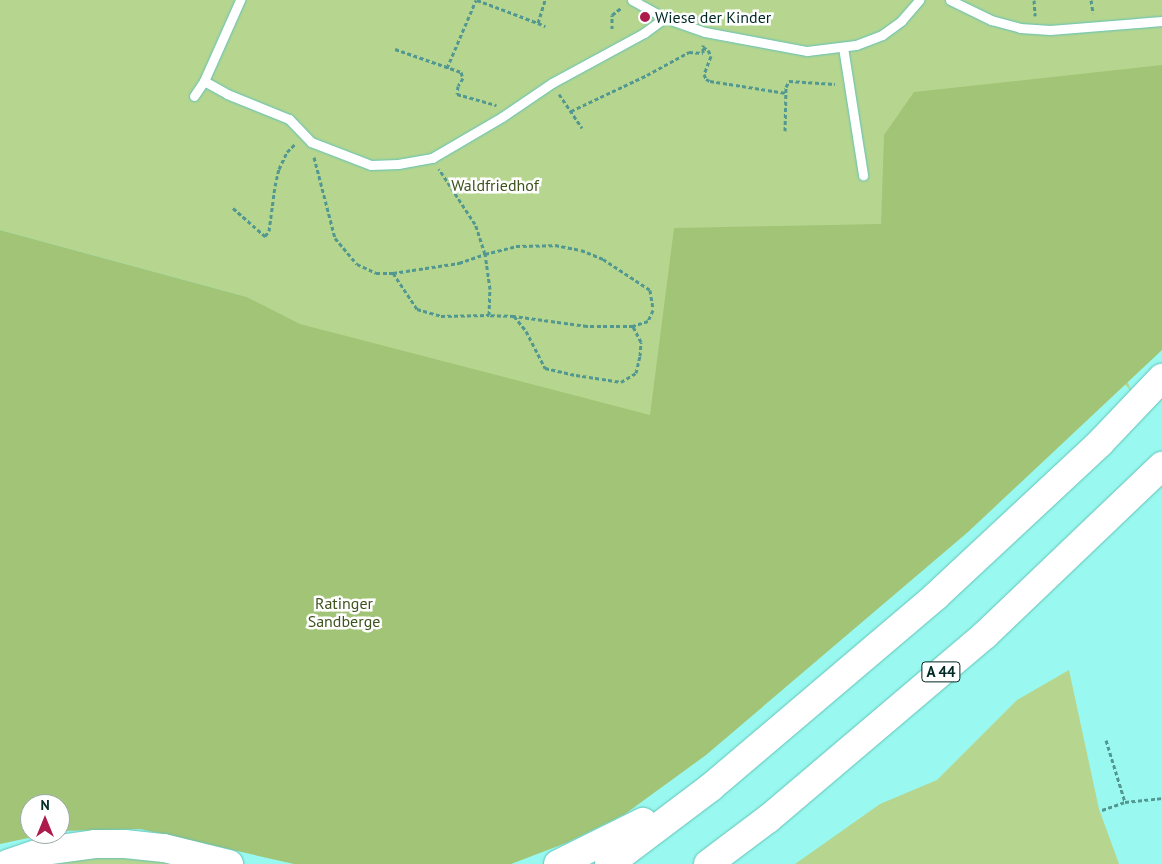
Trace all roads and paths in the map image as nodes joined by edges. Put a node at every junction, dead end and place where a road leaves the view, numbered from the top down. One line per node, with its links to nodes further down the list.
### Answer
1 (240, 0): 17 (lane)
2 (477, 0): 9 (path); 16 (path)
3 (545, 0): 9 (path)
4 (918, 0): 14 (lane)
5 (950, 0): 8 (lane)
6 (635, 2): 7 (lane); 11 (path)
7 (665, 18): 14 (lane); 18 (lane)
8 (1162, 21)
9 (538, 23): 10 (path)
10 (545, 26)
11 (612, 29)
12 (704, 42): 13 (path)
13 (703, 47): 20 (path); 22 (path)
14 (843, 47): 19 (lane)
15 (395, 49): 16 (path)
16 (447, 68): 23 (path)
17 (204, 81): 21 (lane); 26 (lane)
18 (552, 83): 22 (path); 23 (lane)
19 (849, 84): 20 (path); 28 (lane)
20 (786, 93): 25 (path)
21 (194, 96)
22 (570, 111): 24 (path)
23 (502, 117): 27 (lane)
24 (582, 128)
25 (785, 131)
26 (311, 142): 27 (lane); 29 (path); 31 (path)
27 (432, 158): 30 (path)
28 (864, 175)
29 (233, 208)
30 (485, 254): 31 (path); 32 (path); 34 (path)
31 (393, 274): 32 (path)
32 (489, 315): 33 (path)
33 (514, 316): 34 (path); 34 (path)
34 (633, 326)
35 (1162, 378): 38 (highway)
36 (1162, 466): 46 (highway, A 44)
37 (1106, 740): 40 (path)
38 (711, 787): 44 (highway); 45 (highway)
39 (1162, 798): 40 (path)
40 (1125, 802): 41 (path)
41 (1102, 810)
42 (7, 864): 43 (highway)
43 (229, 864)
44 (558, 864)
45 (609, 864)
46 (708, 864)

